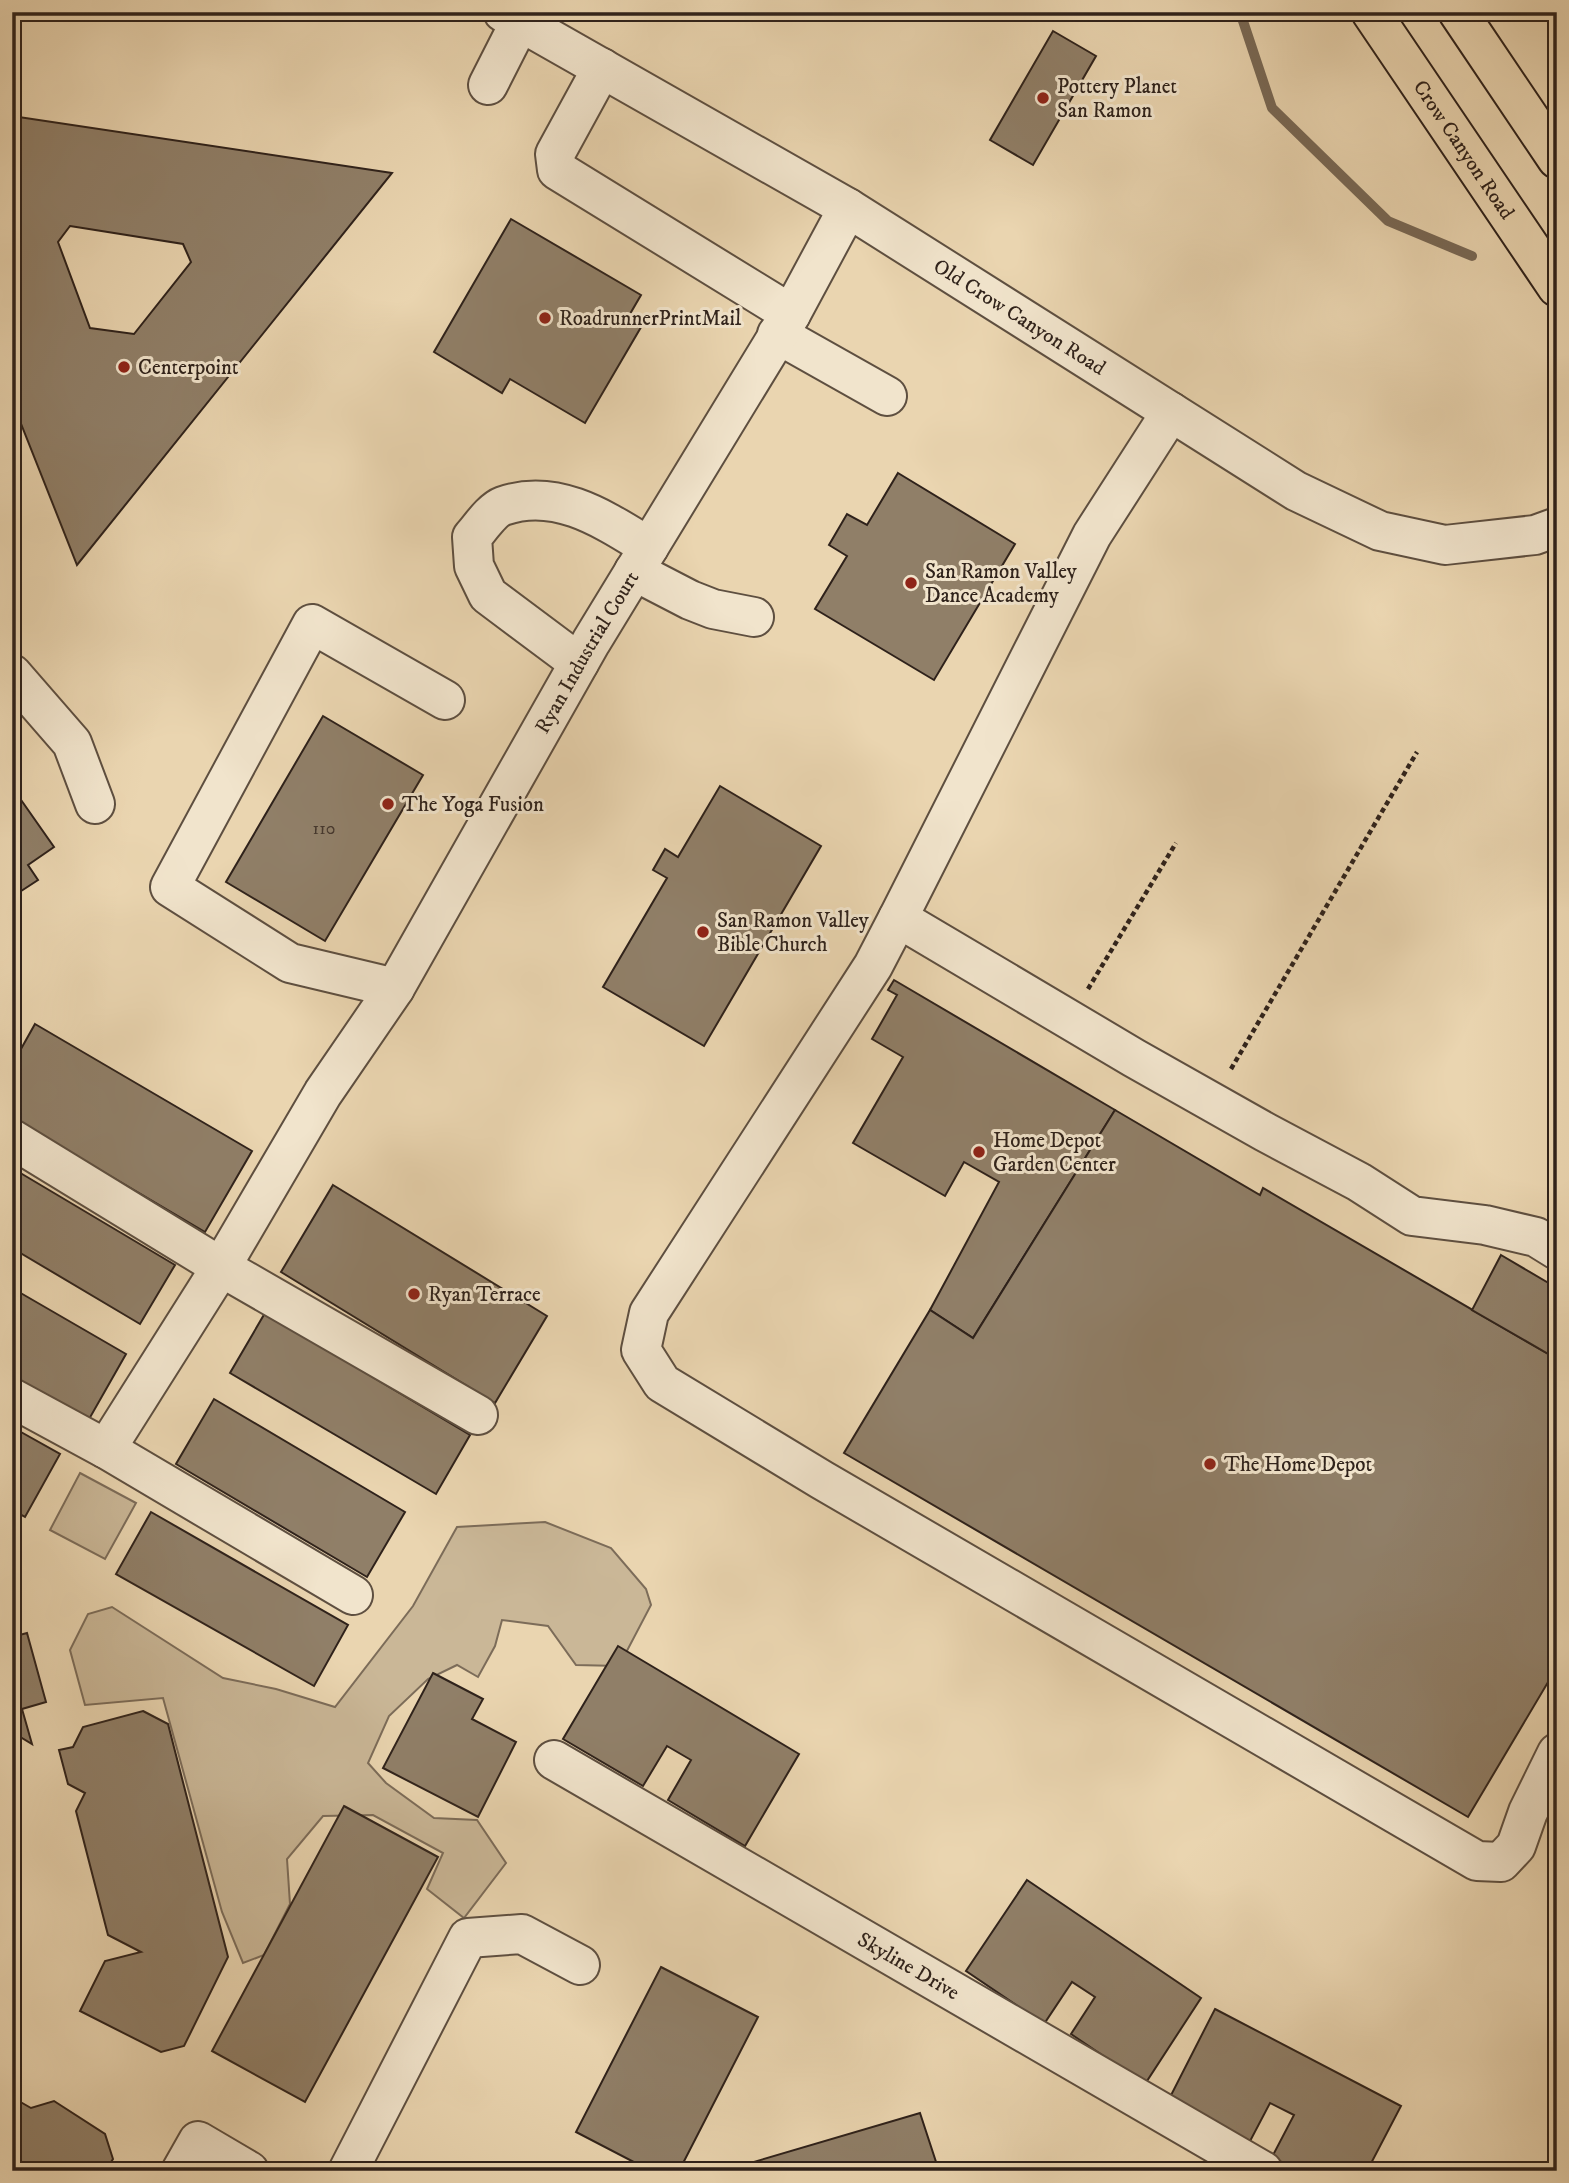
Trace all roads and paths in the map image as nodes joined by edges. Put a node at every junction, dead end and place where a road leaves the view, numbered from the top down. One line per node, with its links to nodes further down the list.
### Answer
1 (1371, 12): 8 (main road, Crow Canyon Road)
2 (1458, 12): 6 (main road)
3 (511, 17): 4 (street, Old Crow Canyon Road); 5 (street)
4 (602, 68): 7 (street, Old Crow Canyon Road); 9 (street)
5 (488, 85)
6 (1557, 159)
7 (848, 208): 9 (street, Ryan Industrial Court); 11 (street, Old Crow Canyon Road)
8 (1557, 287)
9 (784, 324): 10 (street); 13 (street, Ryan Industrial Court)
10 (887, 396)
11 (1171, 412): 12 (street, Old Crow Canyon Road); 21 (street)
12 (1557, 527)
13 (642, 559): 14 (street); 15 (street, Ryan Industrial Court); 15 (street)
14 (754, 617)
15 (579, 663): 22 (street, Ryan Industrial Court)
16 (12, 674): 19 (street)
17 (445, 700): 22 (street)
18 (1417, 752): 24 (path)
19 (95, 804)
20 (1177, 843): 23 (path)
21 (898, 918): 23 (street); 32 (street)
22 (395, 988): 27 (street, Ryan Industrial Court)
23 (1069, 1020): 24 (street)
24 (1212, 1102): 26 (street)
25 (12, 1139): 27 (street)
26 (1557, 1250)
27 (221, 1267): 29 (street); 30 (street)
28 (12, 1398): 30 (street)
29 (478, 1415)
30 (106, 1449): 31 (street)
31 (353, 1595)
32 (1557, 1753)
33 (554, 1760): 38 (street, Skyline Drive)
34 (580, 1965): 37 (street)
35 (181, 2171): 36 (street)
36 (249, 2171)
37 (348, 2171)
38 (1263, 2171)

